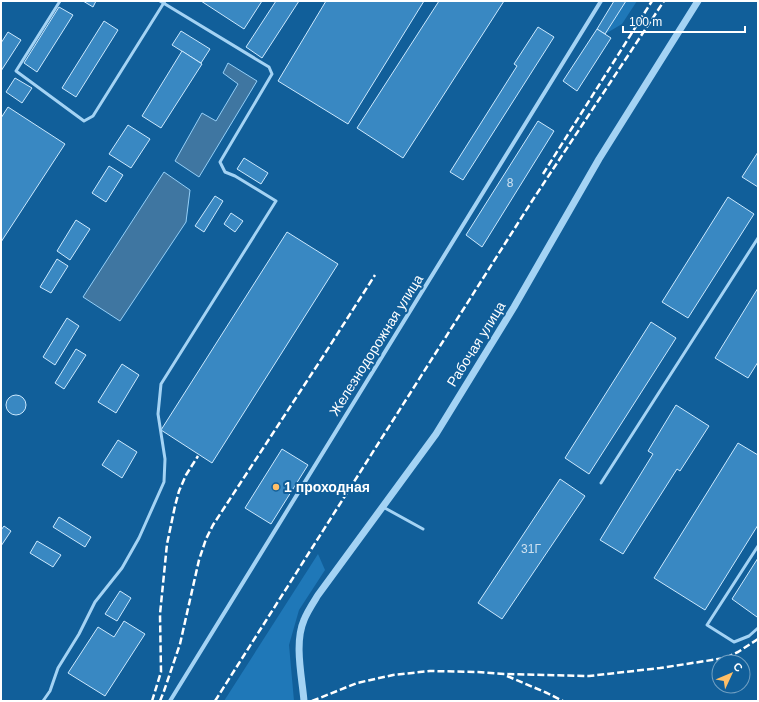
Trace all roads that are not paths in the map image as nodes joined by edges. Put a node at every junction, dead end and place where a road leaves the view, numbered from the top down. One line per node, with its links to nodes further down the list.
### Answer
1 (60, 1): 4 (lane)
2 (601, 1): 12 (street, Железнодорожная улица)
3 (698, 1): 7 (street, Рабочая улица)
4 (163, 2): 11 (lane)
5 (758, 238): 6 (lane)
6 (602, 483)
7 (382, 507): 8 (lane); 13 (street, Рабочая улица)
8 (423, 529)
9 (758, 546): 10 (lane)
10 (758, 628)
11 (43, 701)
12 (170, 701)
13 (304, 701)

